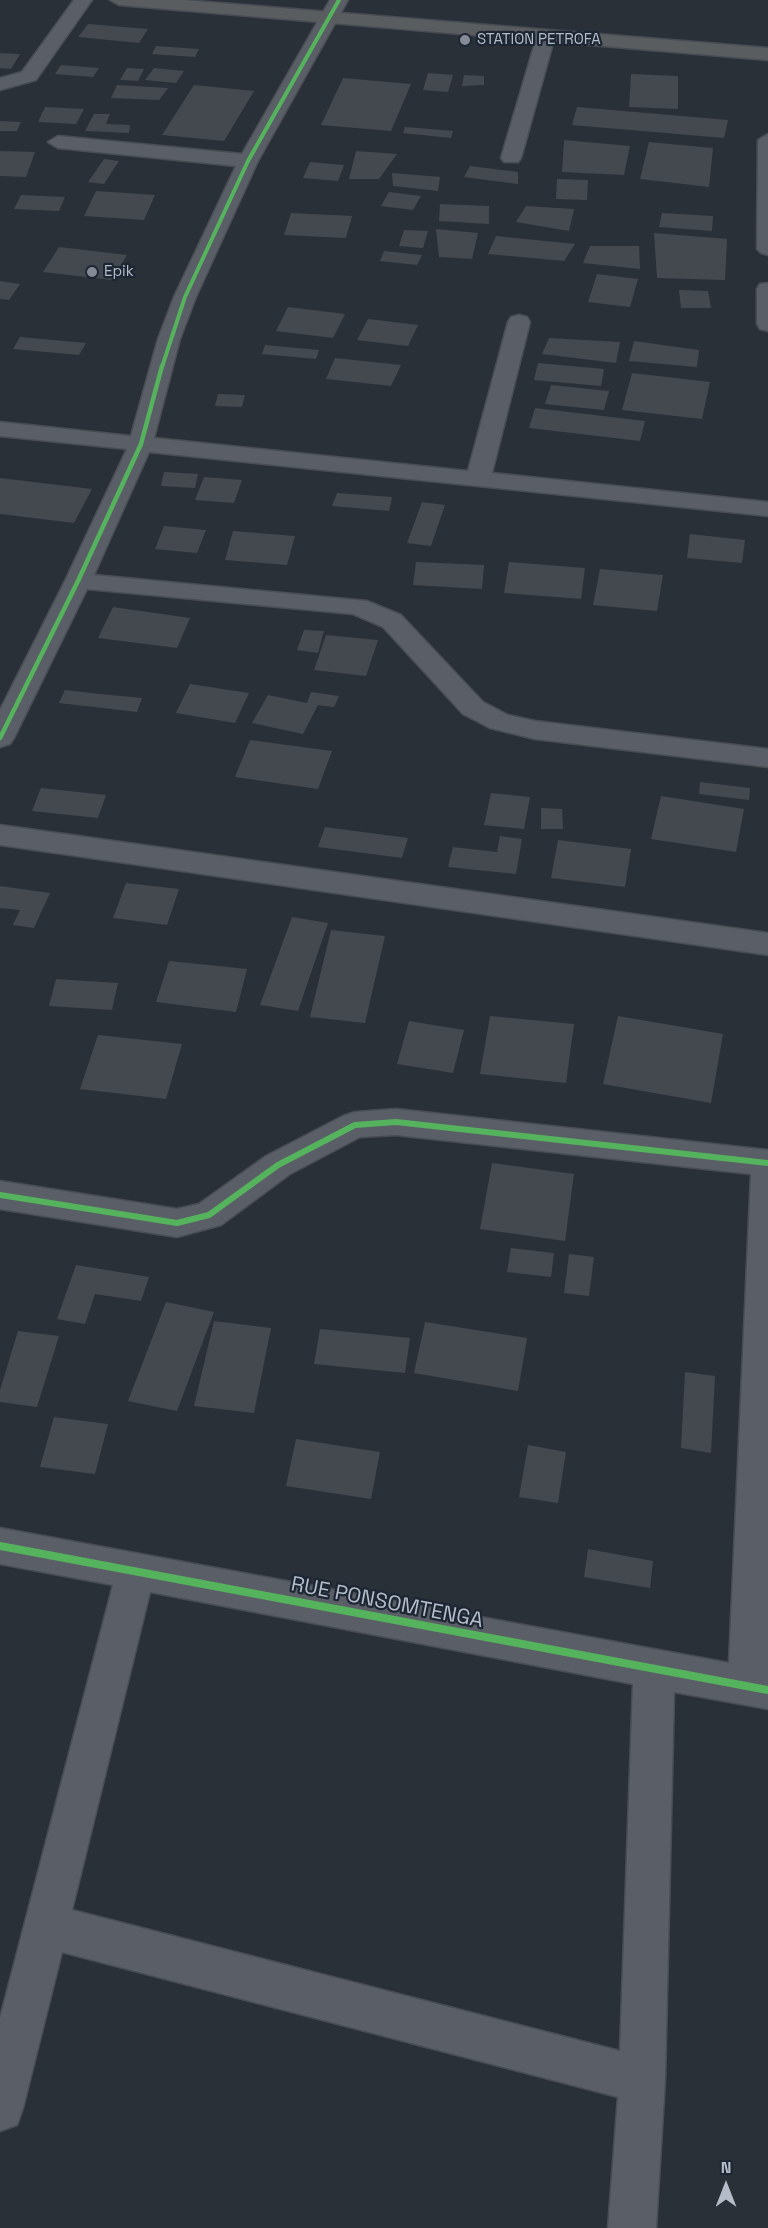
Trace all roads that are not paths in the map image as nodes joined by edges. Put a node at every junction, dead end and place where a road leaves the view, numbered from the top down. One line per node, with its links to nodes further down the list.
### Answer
1 (83, 0): 8 (street)
2 (119, 0): 3 (highway)
3 (333, 9): 6 (highway); 12 (street)
4 (699, 30): 5 (highway)
5 (756, 35)
6 (546, 36): 7 (highway); 11 (street)
7 (768, 54)
8 (0, 84)
9 (58, 142): 12 (street)
10 (768, 142): 13 (street)
11 (511, 158)
12 (248, 161): 18 (street)
13 (768, 249)
14 (768, 289): 16 (street)
15 (519, 322): 19 (street)
16 (768, 324)
17 (0, 429): 18 (street)
18 (141, 444): 19 (street); 21 (street)
19 (478, 479): 20 (street)
20 (768, 509)
21 (78, 581): 22 (street); 23 (street)
22 (0, 738)
23 (768, 758)
24 (0, 835): 25 (street)
25 (768, 944)
26 (768, 1163): 28 (street)
27 (768, 1172): 32 (street)
28 (0, 1195)
29 (0, 1546): 30 (street, RUE PONSOMTENGA)
30 (136, 1571): 31 (street, RUE PONSOMTENGA); 33 (street)
31 (654, 1671): 32 (street, RUE PONSOMTENGA); 34 (street)
32 (758, 1688)
33 (47, 1926): 34 (street); 35 (street)
34 (642, 2080): 36 (street)
35 (0, 2109)
36 (632, 2228)

